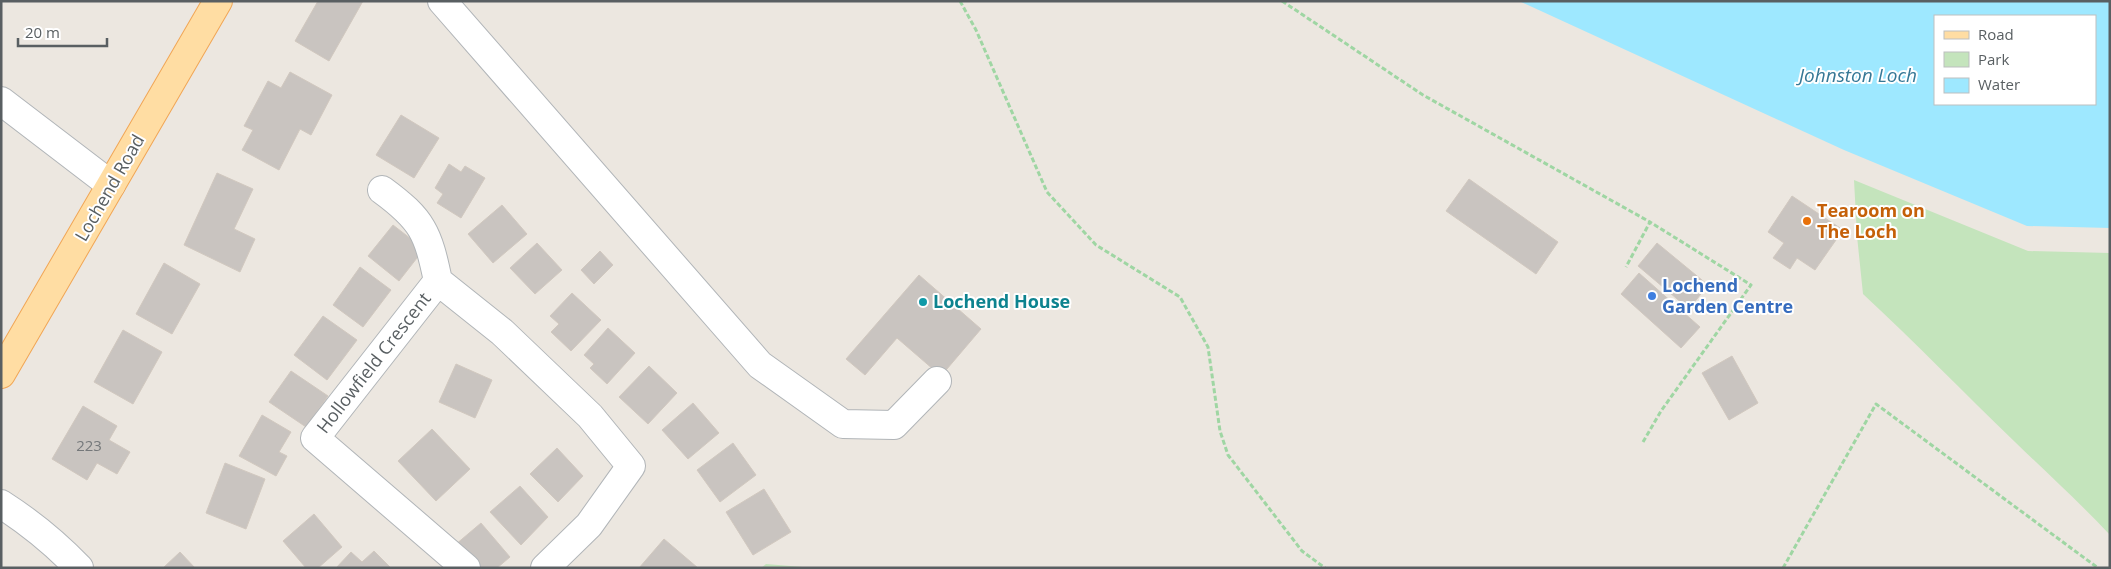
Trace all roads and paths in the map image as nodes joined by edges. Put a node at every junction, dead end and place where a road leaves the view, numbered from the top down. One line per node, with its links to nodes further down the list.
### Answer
1 (218, 1): 6 (main road, Lochend Road)
2 (442, 1): 12 (street)
3 (960, 1): 18 (path)
4 (1282, 1): 8 (path)
5 (1, 101): 6 (street)
6 (111, 186): 11 (main road, Lochend Road)
7 (382, 190): 10 (street)
8 (1650, 222): 9 (path); 13 (path)
9 (1626, 267)
10 (438, 281): 16 (street, Hollowfield Crescent); 17 (street, Hollowfield Crescent)
11 (1, 374)
12 (938, 381)
13 (1643, 442)
14 (6, 515): 15 (street)
15 (79, 568)
16 (466, 568)
17 (545, 568)
18 (1325, 568)
19 (1783, 568): 20 (path)
20 (2098, 568)

